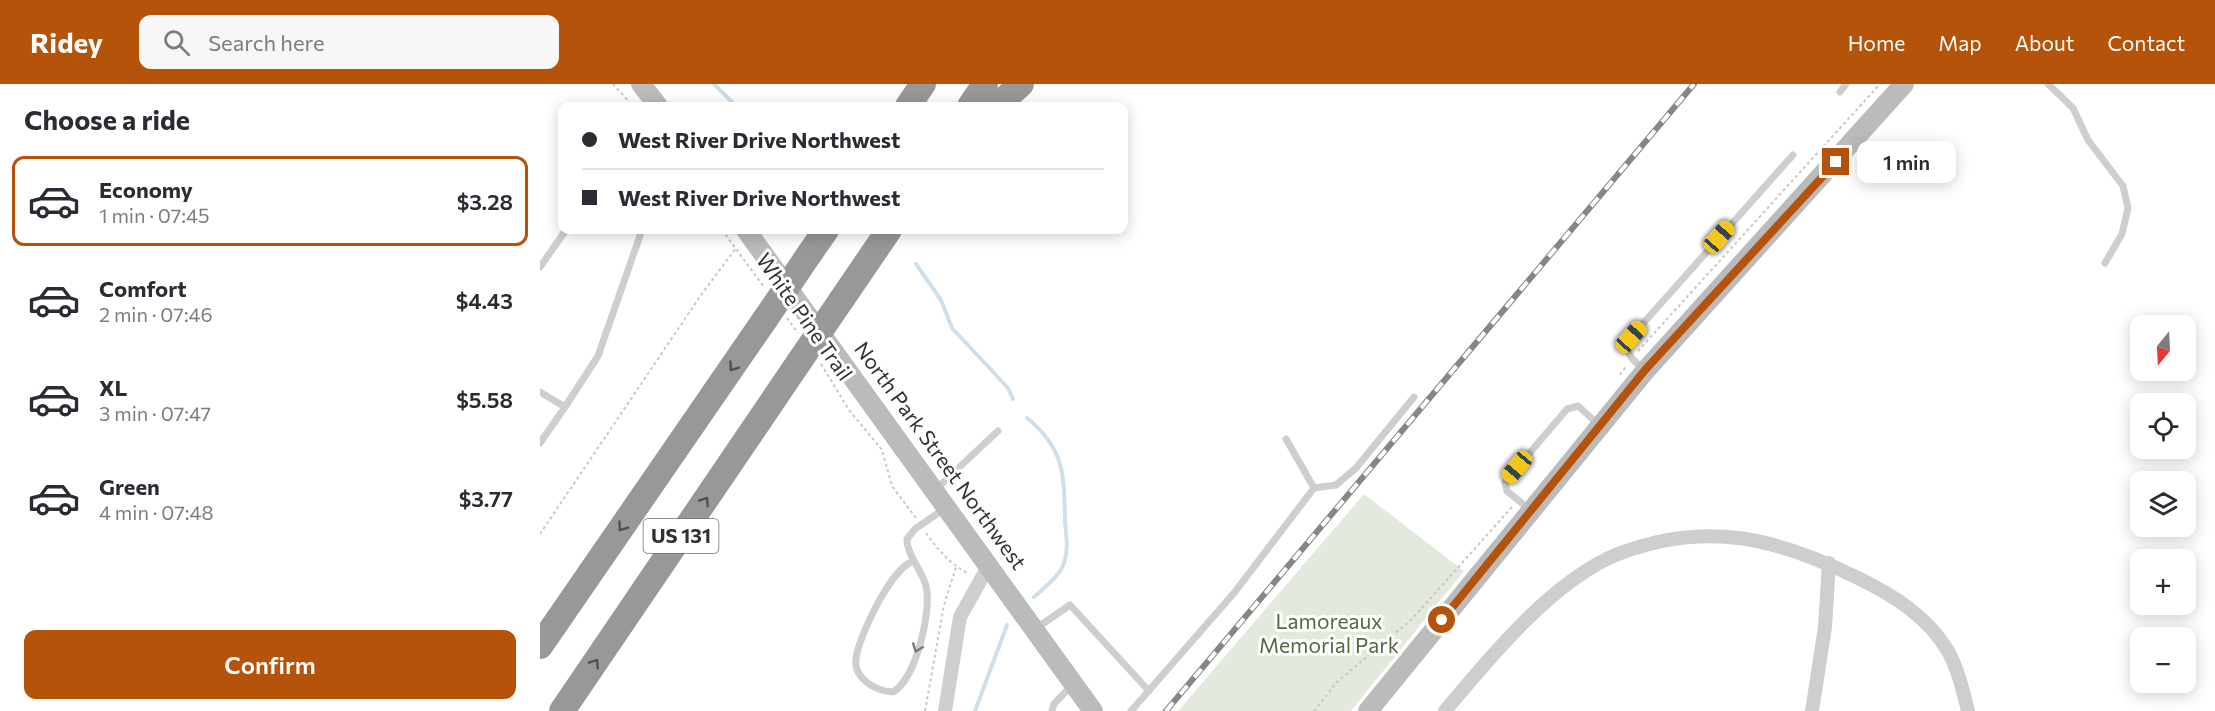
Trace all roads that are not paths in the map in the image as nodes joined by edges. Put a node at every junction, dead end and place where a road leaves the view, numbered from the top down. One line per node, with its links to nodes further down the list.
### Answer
1 (641, 84): 9 (main road)
2 (923, 84): 10 (highway)
3 (986, 84): 11 (highway)
4 (1021, 84): 12 (highway)
5 (1846, 84): 8 (lane)
6 (1905, 84): 23 (main road)
7 (2048, 84): 20 (lane)
8 (1840, 92)
9 (655, 102)
10 (911, 102)
11 (973, 102)
12 (1001, 102)
13 (1793, 155): 23 (lane)
14 (563, 234): 21 (lane)
15 (641, 234): 26 (lane)
16 (749, 234): 32 (main road, North Park Street Northwest)
17 (823, 234): 39 (highway, US 131, one-way to 39, bridge)
18 (886, 234): 22 (highway, US 131)
19 (898, 234): 22 (highway)
20 (2105, 263)
21 (540, 267)
22 (845, 295): 42 (highway, US 131, one-way to 22, bridge)
23 (1645, 370): 27 (main road)
24 (540, 392): 26 (lane)
25 (1414, 397): 31 (lane)
26 (565, 407): 30 (lane)
27 (1600, 426): 34 (main road); 34 (lane)
28 (998, 431): 32 (lane)
29 (1286, 439): 31 (lane)
30 (540, 443)
31 (1314, 488): 41 (lane)
32 (935, 490): 33 (main road, North Park Street Northwest)
33 (947, 506): 35 (lane); 37 (main road, North Park Street Northwest)
34 (1531, 511): 47 (main road)
35 (914, 561): 35 (lane, one-way to 35)
36 (1829, 563): 48 (street); 49 (street); 50 (street)
37 (989, 565): 38 (main road, North Park Street Northwest); 43 (street)
38 (1035, 629): 40 (main road, North Park Street Northwest); 41 (lane)
39 (540, 646)
40 (1073, 683): 44 (lane); 45 (main road, North Park Street Northwest)
41 (1149, 691): 46 (lane)
42 (562, 711)
43 (945, 711)
44 (1052, 711)
45 (1093, 711)
46 (1131, 711)
47 (1368, 711)
48 (1445, 711)
49 (1812, 711)
50 (1968, 711)

